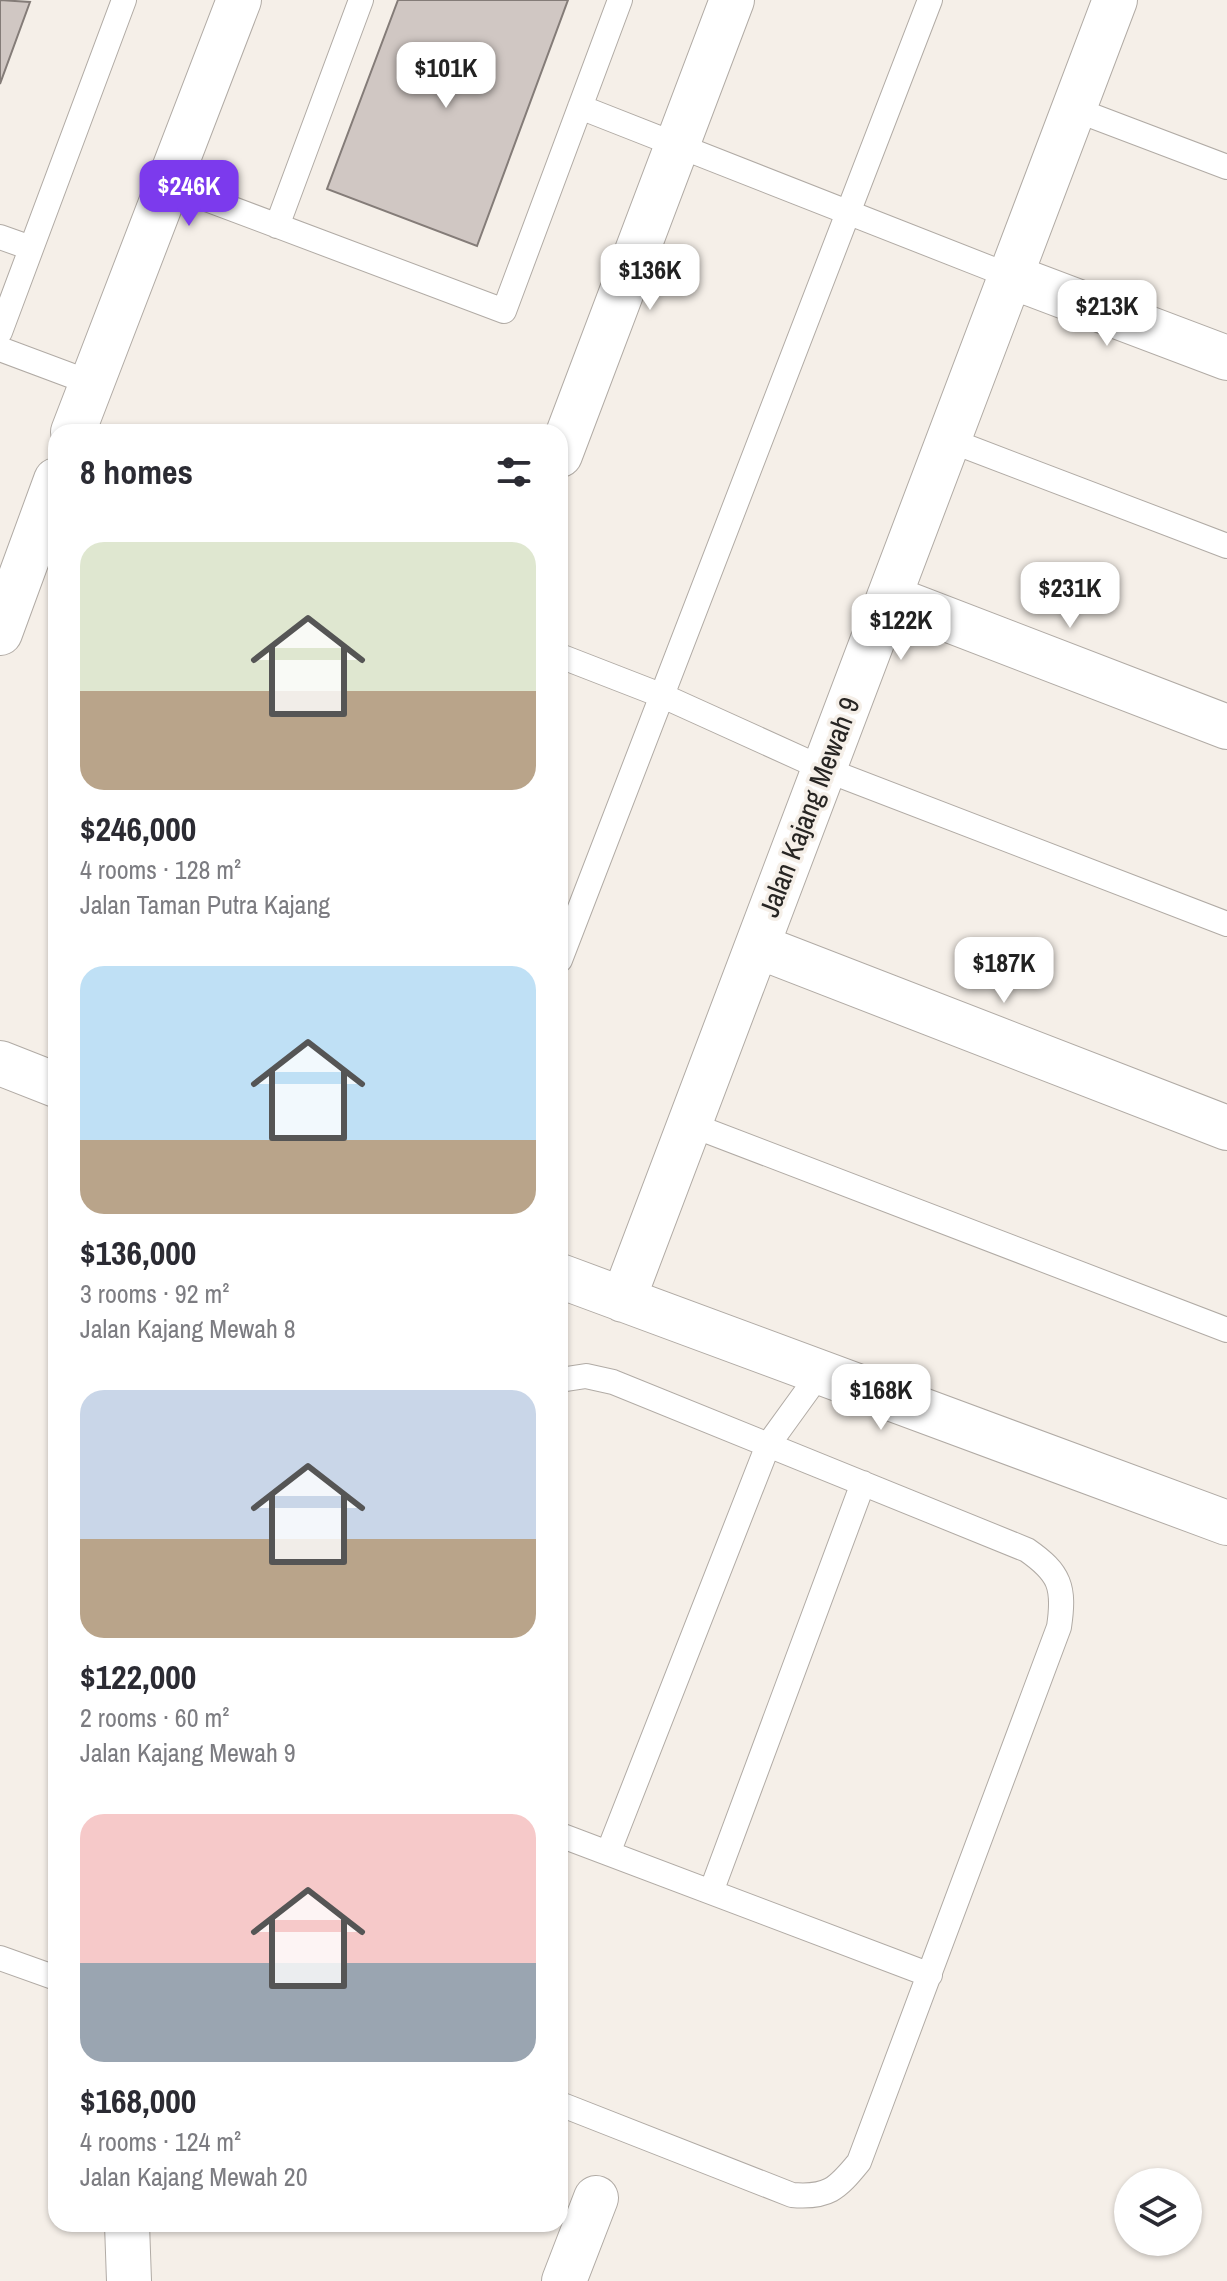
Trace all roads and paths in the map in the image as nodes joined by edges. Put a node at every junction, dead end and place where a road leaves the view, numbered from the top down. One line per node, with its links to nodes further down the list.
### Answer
1 (124, 0): 16 (lane)
2 (239, 0): 12 (street)
3 (361, 0): 14 (lane)
4 (620, 0): 8 (lane)
5 (732, 0): 10 (street)
6 (930, 0): 13 (lane)
7 (1115, 0): 9 (street, Jalan Kajang Mewah 9)
8 (580, 107): 10 (lane); 14 (lane)
9 (1074, 109): 11 (lane); 17 (street, Jalan Kajang Mewah 9)
10 (677, 145): 13 (lane); 23 (street)
11 (1227, 167)
12 (169, 185): 14 (lane); 21 (street)
13 (849, 212): 17 (lane); 30 (lane)
14 (277, 226)
15 (0, 237): 16 (lane)
16 (31, 248): 18 (lane)
17 (1010, 276): 20 (street); 24 (street, Jalan Kajang Mewah 9)
18 (0, 332)
19 (0, 349): 21 (lane)
20 (1227, 358)
21 (91, 383): 22 (street)
22 (76, 424)
23 (568, 434)
24 (949, 440): 26 (lane); 27 (street, Jalan Kajang Mewah 9)
25 (48, 502): 28 (street)
26 (1227, 546)
27 (889, 597): 31 (street); 32 (street, Jalan Kajang Mewah 9)
28 (0, 633)
29 (568, 659): 30 (lane)
30 (663, 696): 32 (lane); 34 (lane)
31 (1227, 727)
32 (824, 769): 33 (lane); 35 (street, Jalan Kajang Mewah 9)
33 (1227, 924)
34 (568, 939)
35 (757, 946): 38 (street, Jalan Kajang Mewah 9); 39 (street)
36 (0, 1063): 37 (street)
37 (48, 1082)
38 (689, 1124): 41 (street, Jalan Kajang Mewah 9); 42 (lane)
39 (1227, 1128)
40 (568, 1279): 41 (street)
41 (623, 1300): 43 (street)
42 (1227, 1330)
43 (820, 1373): 45 (lane); 47 (street)
44 (568, 1379): 45 (lane)
45 (768, 1445): 46 (lane); 49 (lane)
46 (863, 1483): 50 (lane); 53 (lane)
47 (1227, 1523)
48 (568, 1838): 49 (lane)
49 (608, 1853): 50 (lane)
50 (711, 1892): 53 (lane)
51 (0, 1958): 52 (lane)
52 (48, 1975)
53 (930, 1975): 54 (lane)
54 (568, 2107)
55 (596, 2198): 58 (street)
56 (127, 2232): 57 (street)
57 (129, 2281)
58 (564, 2281)

